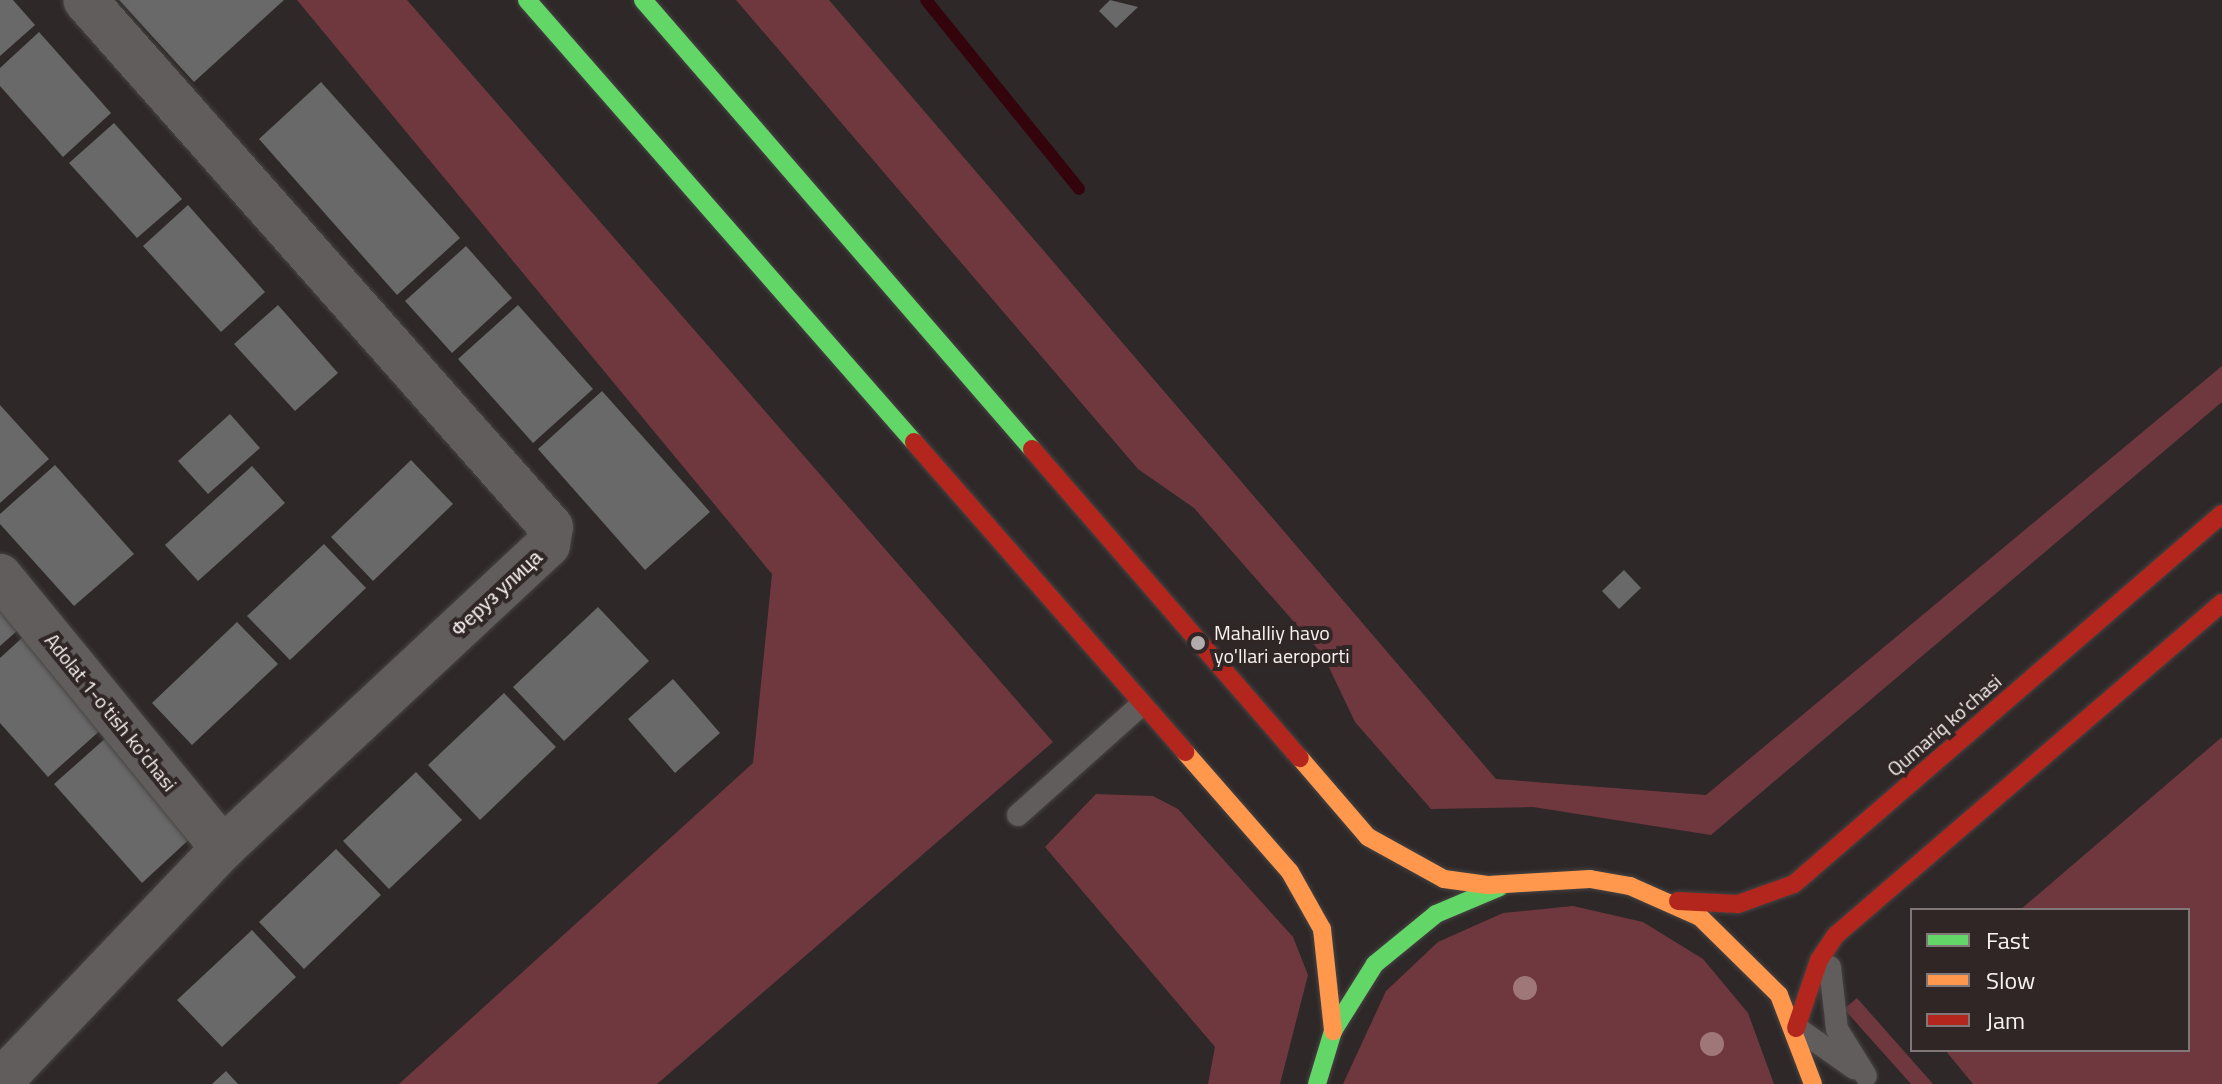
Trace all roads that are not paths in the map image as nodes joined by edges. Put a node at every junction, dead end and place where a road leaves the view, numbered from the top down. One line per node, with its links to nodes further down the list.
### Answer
1 (85, 0): 9 (street, Феруз улица)
2 (527, 0): 7 (main road)
3 (643, 0): 10 (main road)
4 (2222, 514): 11 (main road, Qumariq ko'chasi)
5 (0, 576): 9 (street, Adolat 1-o'tish ko'chasi)
6 (2222, 603): 12 (main road)
7 (1141, 705): 8 (lane); 14 (main road)
8 (1018, 815)
9 (223, 848): 16 (street, Феруз улица)
10 (1510, 884): 11 (main road); 14 (main road)
11 (1668, 899): 13 (main road)
12 (1836, 935): 13 (main road); 15 (lane)
13 (1796, 1028): 15 (lane); 18 (main road)
14 (1333, 1031): 17 (main road)
15 (1870, 1080)
16 (0, 1082)
17 (1317, 1084)
18 (1813, 1084)

